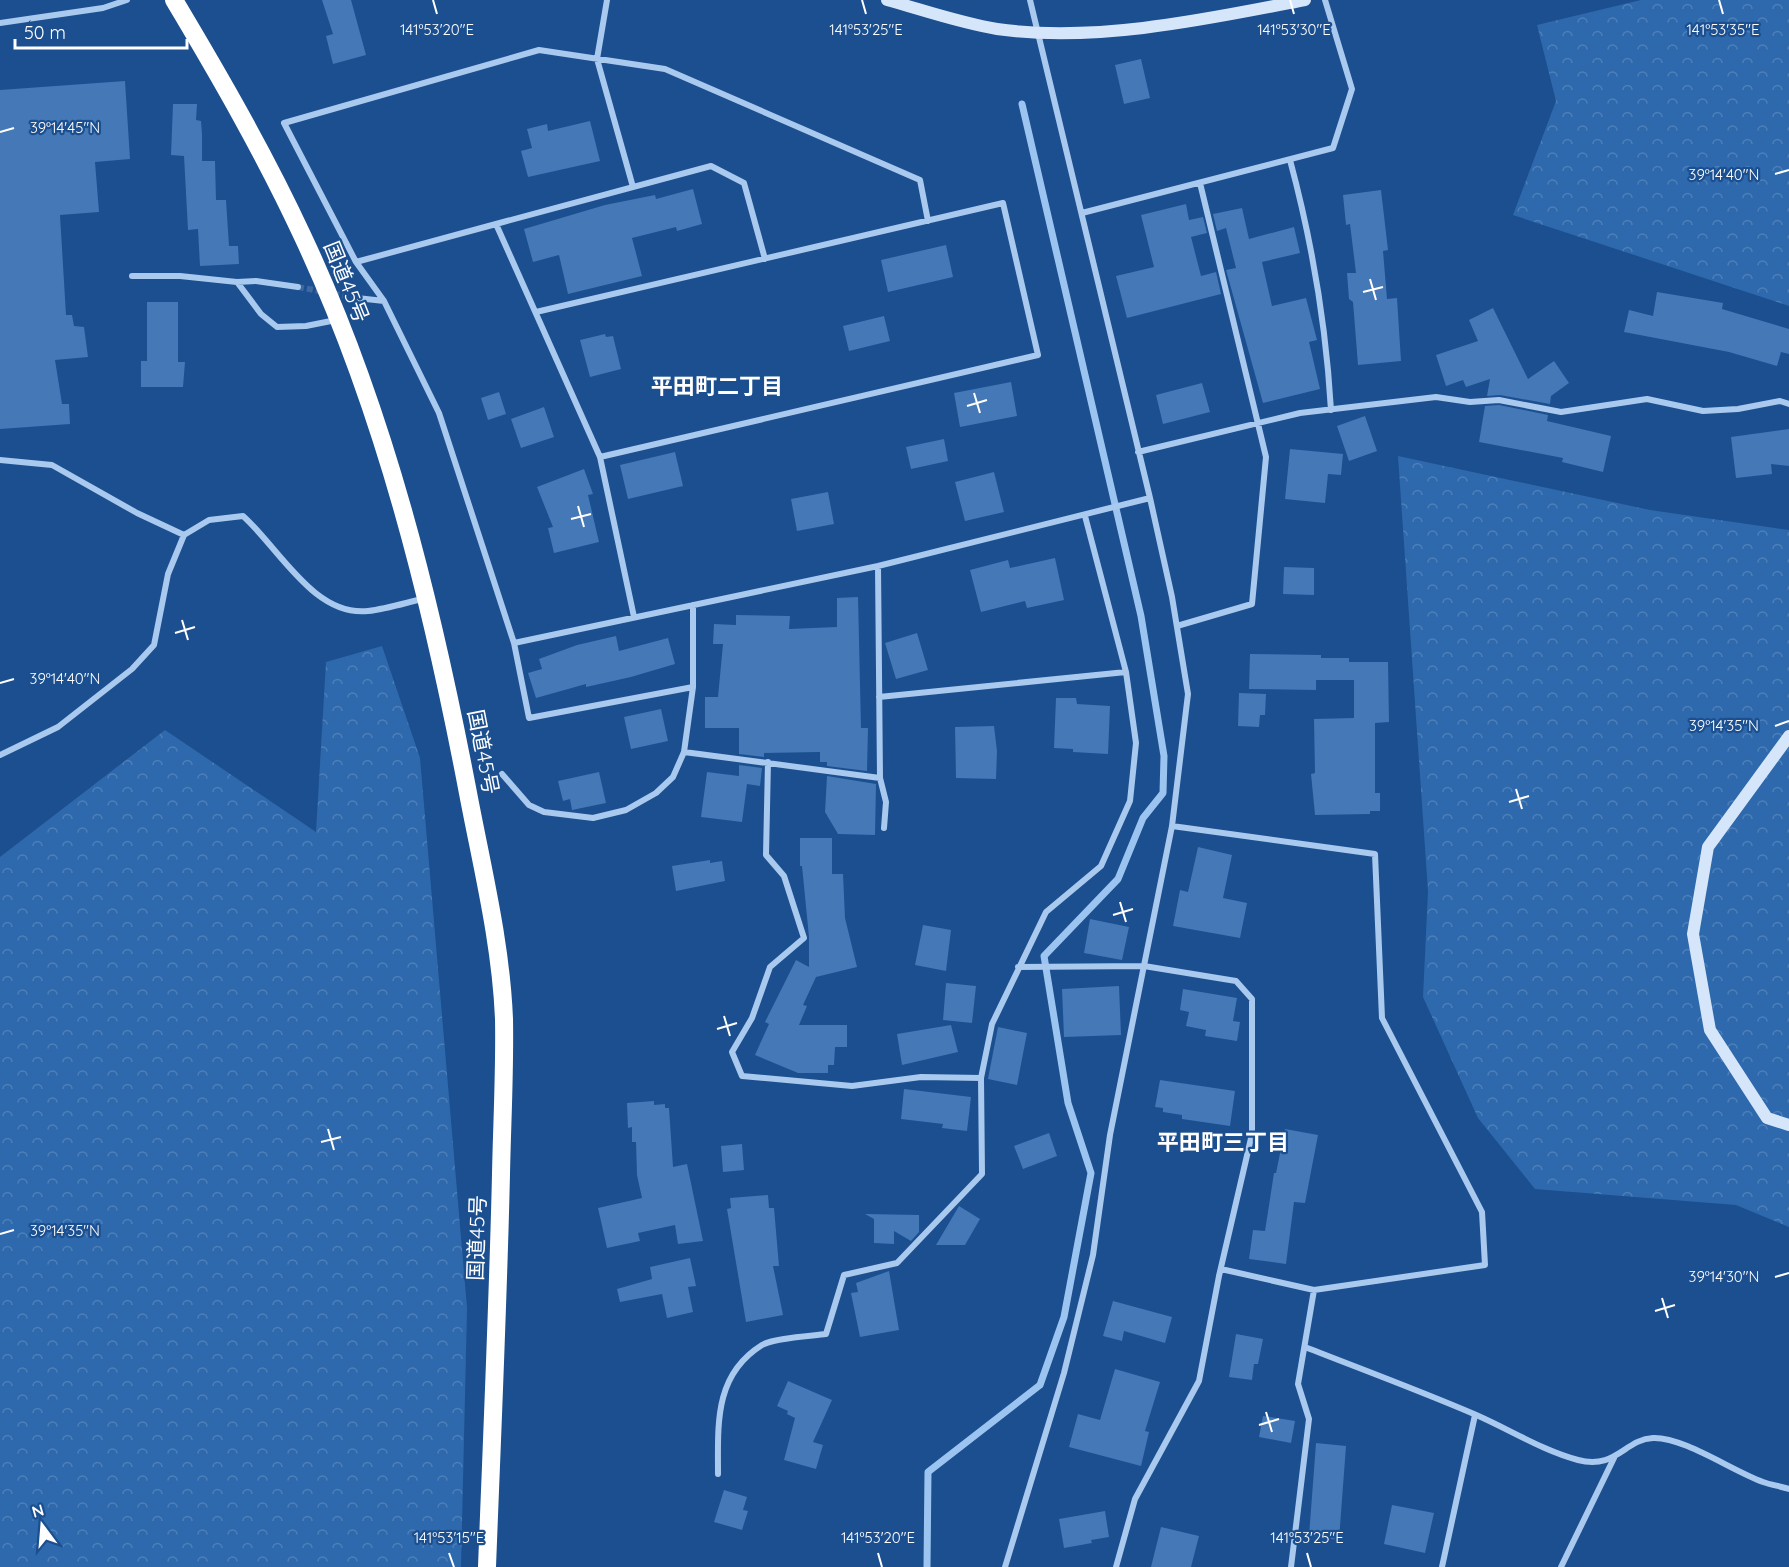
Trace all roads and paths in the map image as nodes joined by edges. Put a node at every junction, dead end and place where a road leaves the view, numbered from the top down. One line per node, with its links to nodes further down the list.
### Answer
1 (127, 0): 8 (street)
2 (174, 0): 25 (highway, 国道45号)
3 (607, 0): 10 (street)
4 (887, 0): 9 (street)
5 (1030, 0): 9 (street)
6 (1305, 0): 9 (street)
7 (1325, 0): 11 (street)
8 (0, 23)
9 (1037, 32): 14 (street)
10 (597, 59): 13 (street); 15 (street); 18 (street)
11 (1290, 160): 12 (street); 27 (street)
12 (1200, 183): 14 (street); 28 (street)
13 (633, 187): 16 (street); 17 (street)
14 (1082, 213): 29 (street)
15 (928, 221): 17 (street); 30 (street)
16 (496, 224): 18 (street); 24 (street)
17 (765, 259): 24 (street)
18 (356, 262): 23 (street)
19 (132, 276): 20 (street)
20 (237, 282): 21 (street); 25 (street)
21 (298, 287)
22 (357, 298): 23 (street)
23 (384, 302): 40 (street)
24 (536, 312): 30 (street)
25 (337, 320): 36 (highway, 国道45号)
26 (1789, 404): 27 (street)
27 (1331, 410): 28 (street)
28 (1260, 423): 29 (street); 39 (street)
29 (1138, 452): 32 (street)
30 (600, 457): 38 (street)
31 (0, 460): 34 (street)
32 (1150, 498): 33 (street); 39 (street)
33 (1086, 516): 35 (street); 41 (street)
34 (184, 535): 36 (street); 46 (street)
35 (878, 566): 37 (street); 43 (street)
36 (426, 598): 63 (highway, 国道45号)
37 (693, 605): 38 (street); 42 (street)
38 (634, 617): 40 (street)
39 (1177, 626): 50 (street)
40 (514, 643): 42 (street)
41 (1126, 672): 43 (street); 53 (street)
42 (693, 687): 45 (street)
43 (879, 697): 49 (street)
44 (1789, 736): 55 (street)
45 (684, 752): 47 (street); 48 (street)
46 (0, 755)
47 (768, 762): 49 (street); 54 (street)
48 (502, 774)
49 (880, 778): 51 (street)
50 (1172, 826): 52 (street); 57 (street)
51 (884, 828)
52 (1144, 966): 53 (street); 56 (street); 64 (street)
53 (1018, 968): 54 (street)
54 (981, 1078): 61 (street)
55 (1789, 1125)
56 (1221, 1269): 57 (street); 65 (street)
57 (1314, 1290): 58 (street)
58 (1305, 1347): 59 (street); 66 (street)
59 (1475, 1415): 60 (street); 67 (street)
60 (1614, 1458): 62 (street); 68 (street)
61 (718, 1474)
62 (1789, 1489)
63 (487, 1567)
64 (1005, 1567)
65 (1116, 1567)
66 (1292, 1567)
67 (1442, 1567)
68 (1561, 1567)

